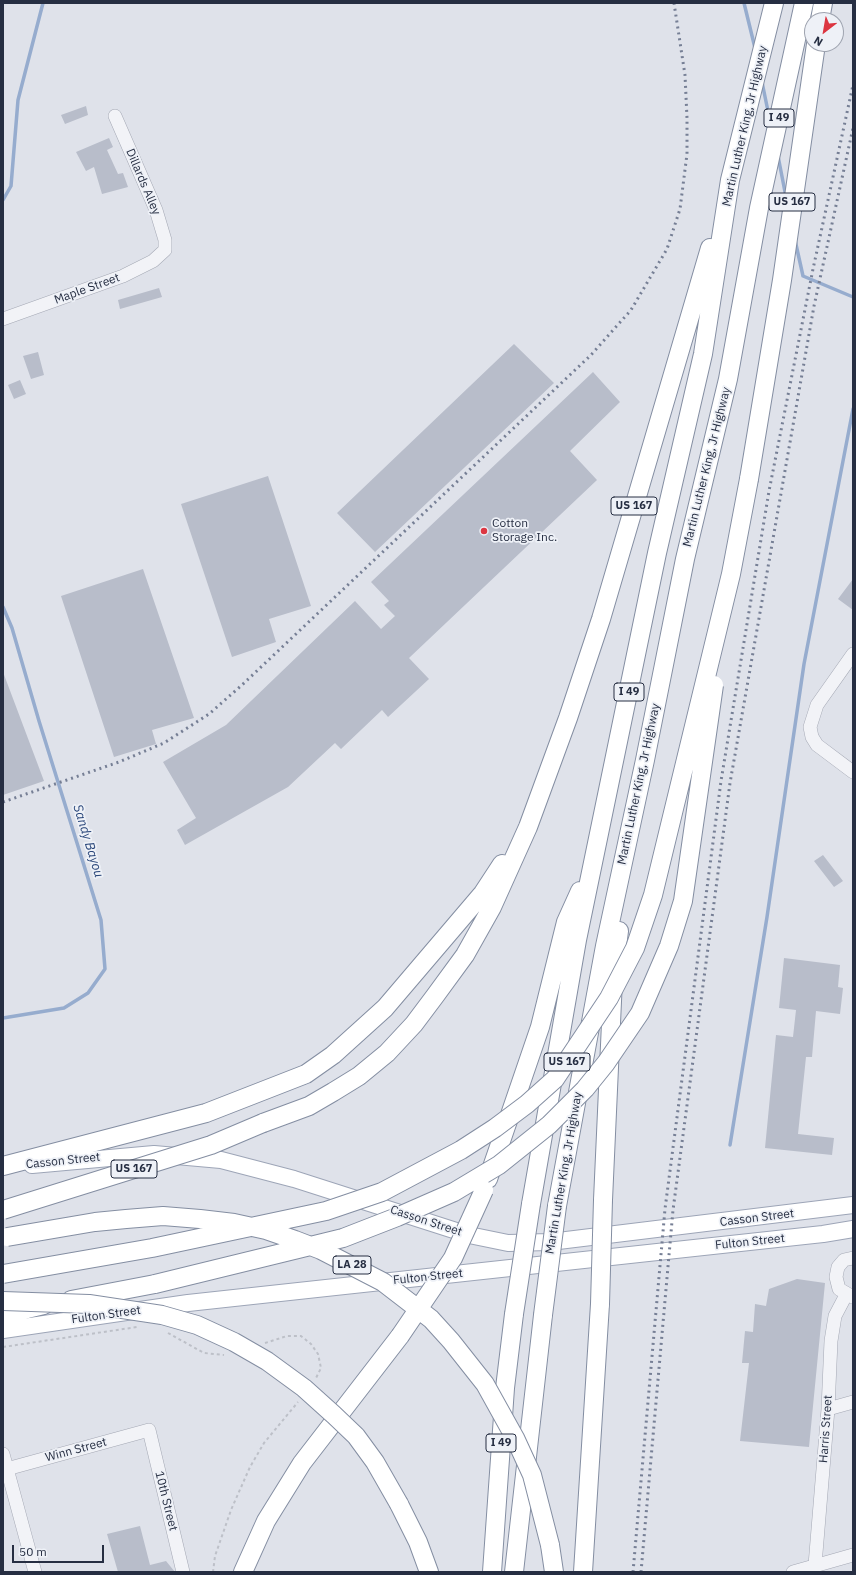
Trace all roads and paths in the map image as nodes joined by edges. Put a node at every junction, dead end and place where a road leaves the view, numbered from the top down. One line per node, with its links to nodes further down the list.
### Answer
1 (774, 3): 5 (highway, Martin Luther King, Jr Highway / I 49)
2 (804, 3): 12 (highway, Martin Luther King, Jr Highway / I 49)
3 (815, 52): 8 (highway, US 167, bridge)
4 (115, 116): 6 (street, Dillards Alley)
5 (730, 180): 11 (highway, US 167); 13 (highway, Martin Luther King, Jr Highway / I 49)
6 (165, 250): 7 (street, Maple Street)
7 (3, 319)
8 (731, 574): 20 (highway, US 167, bridge); 24 (highway, bridge)
9 (853, 654): 10 (street)
10 (853, 772)
11 (528, 827): 14 (highway); 16 (highway, US 167, bridge)
12 (629, 834): 44 (highway, Martin Luther King, Jr Highway / I 49, bridge); 46 (highway, bridge)
13 (594, 862): 41 (highway, bridge); 43 (highway, Martin Luther King, Jr Highway / I 49, bridge)
14 (3, 1167): 15 (main road, Casson Street)
15 (853, 1205)
16 (3, 1210)
17 (853, 1229): 24 (main road, Fulton Street)
18 (3, 1238): 45 (highway, LA 28, bridge)
19 (853, 1258): 21 (street, Harris Street)
20 (3, 1274)
21 (850, 1296): 32 (street, Harris Street)
22 (3, 1301): 42 (highway, bridge)
23 (141, 1327): 27 (path)
24 (6, 1329)
25 (163, 1330): 28 (path)
26 (264, 1343): 29 (path)
27 (3, 1347)
28 (226, 1355)
29 (315, 1380)
30 (301, 1398): 40 (path)
31 (853, 1402): 32 (street)
32 (828, 1409): 37 (street, Harris Street)
33 (149, 1430): 35 (street, Winn Street); 39 (street, 10th Street)
34 (3, 1454): 35 (street)
35 (5, 1470): 38 (street)
36 (853, 1555): 37 (street)
37 (815, 1565): 47 (street)
38 (36, 1572)
39 (183, 1572)
40 (213, 1572)
41 (243, 1572)
42 (429, 1572)
43 (492, 1572)
44 (514, 1572)
45 (554, 1572)
46 (583, 1572)
47 (793, 1572)

